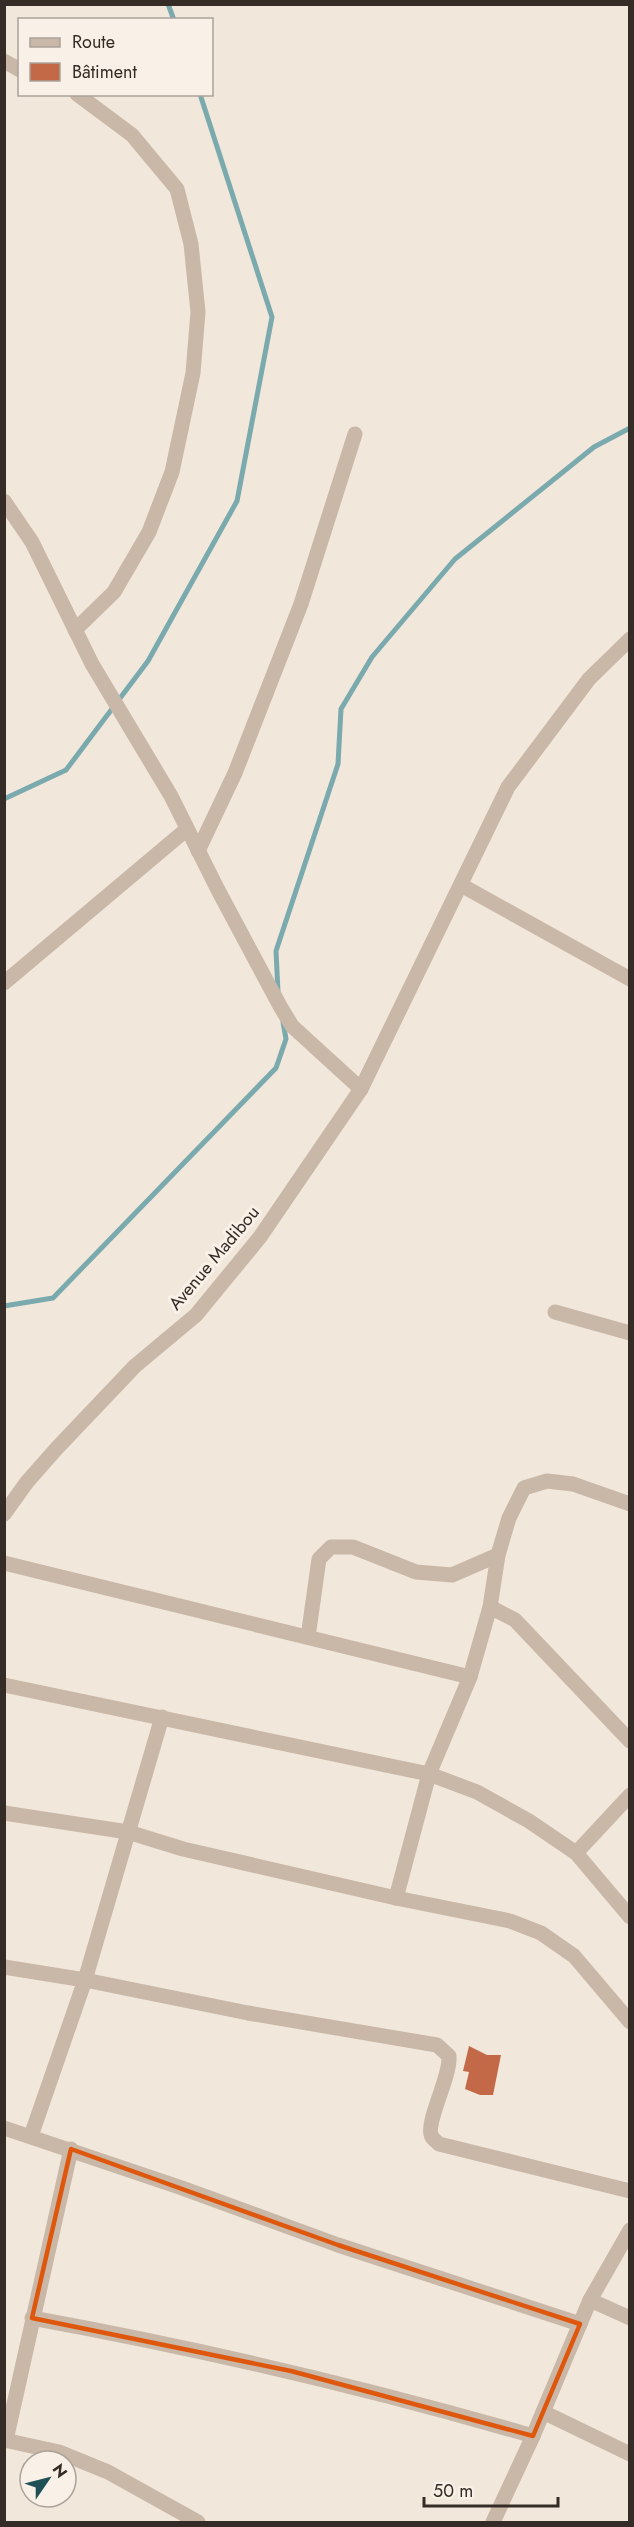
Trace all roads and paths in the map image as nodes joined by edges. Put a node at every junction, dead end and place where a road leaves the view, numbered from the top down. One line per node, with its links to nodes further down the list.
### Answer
1 (4, 61): 2 (street)
2 (18, 69)
3 (80, 96): 6 (street)
4 (355, 434): 9 (street)
5 (4, 501): 6 (street)
6 (75, 630): 8 (street)
7 (630, 639): 10 (street, Avenue Madibou)
8 (187, 829): 9 (street); 12 (street)
9 (198, 851): 13 (street)
10 (461, 885): 11 (street); 13 (street, Avenue Madibou)
11 (630, 980)
12 (4, 982)
13 (361, 1089): 17 (street, Avenue Madibou)
14 (555, 1312): 15 (street)
15 (630, 1333)
16 (630, 1504): 18 (street)
17 (4, 1514)
18 (498, 1555): 20 (street); 21 (street)
19 (4, 1563): 21 (street)
20 (490, 1607): 22 (street); 25 (street)
21 (308, 1637): 22 (street)
22 (470, 1677): 26 (street)
23 (4, 1685): 24 (street)
24 (162, 1718): 26 (street); 29 (street)
25 (630, 1741)
26 (429, 1774): 30 (street); 31 (street)
27 (630, 1795): 30 (street)
28 (4, 1813): 29 (street)
29 (128, 1832): 31 (street); 34 (street)
30 (576, 1853): 32 (street)
31 (396, 1898): 35 (street)
32 (630, 1917)
33 (4, 1967): 34 (street)
34 (85, 1980): 37 (street); 39 (street)
35 (630, 2022)
36 (4, 2128): 37 (street)
37 (31, 2136): 38 (street)
38 (71, 2150): 42 (street); 44 (street)
39 (630, 2191)
40 (630, 2230): 41 (street)
41 (590, 2301): 43 (street); 44 (street)
42 (32, 2318): 46 (street); 47 (street)
43 (630, 2318)
44 (580, 2324): 45 (street)
45 (543, 2412): 46 (street); 48 (street)
46 (533, 2436): 50 (street)
47 (5, 2440): 49 (street)
48 (630, 2454)
49 (198, 2523)
50 (493, 2523)

